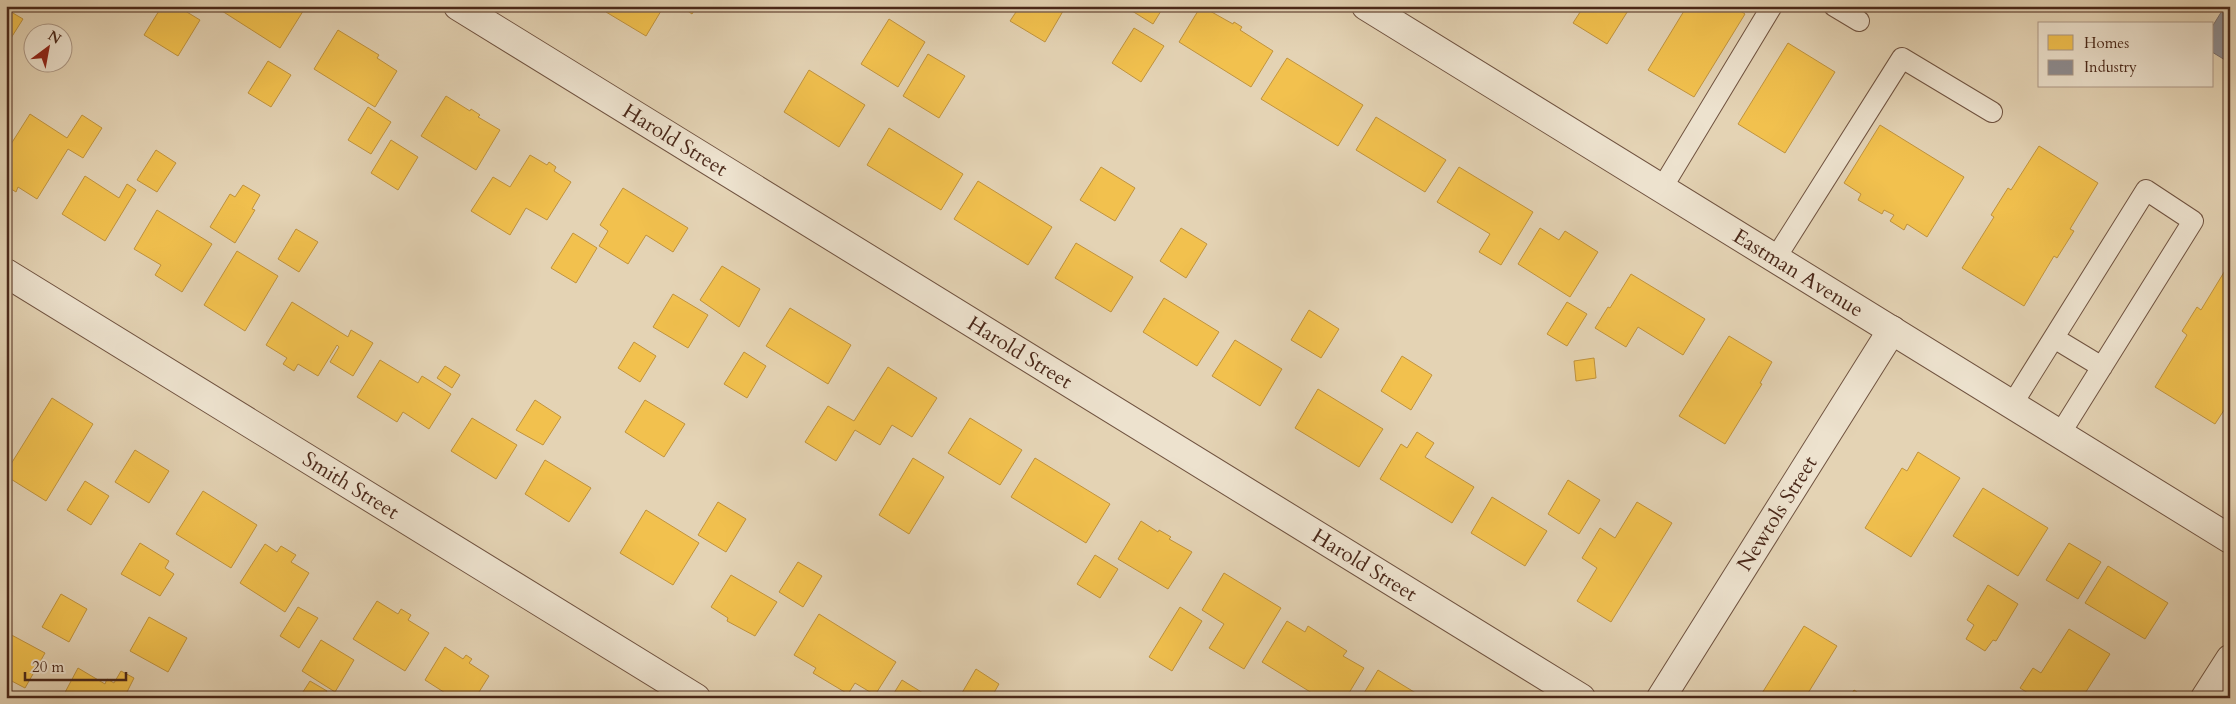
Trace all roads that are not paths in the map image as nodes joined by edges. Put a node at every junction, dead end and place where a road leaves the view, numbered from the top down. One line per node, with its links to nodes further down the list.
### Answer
1 (458, 6): 18 (street, Harold Street)
2 (1366, 6): 7 (street, Eastman Avenue)
3 (1772, 6): 7 (lane)
4 (1834, 6): 5 (lane)
5 (1859, 21)
6 (1992, 112): 8 (lane)
7 (1662, 188): 8 (street, Eastman Avenue)
8 (1775, 259): 10 (street, Eastman Avenue)
9 (6, 273): 17 (street, Smith Street)
10 (1892, 330): 13 (street, Eastman Avenue); 19 (street, Newtols Street)
11 (2054, 338): 12 (lane); 12 (lane); 13 (lane)
12 (2102, 367): 14 (lane)
13 (2013, 403): 14 (street, Eastman Avenue)
14 (2060, 434): 15 (street, Eastman Avenue)
15 (2230, 539)
16 (2230, 659): 20 (street)
17 (696, 698)
18 (1581, 698)
19 (1661, 698)
20 (2205, 698)

